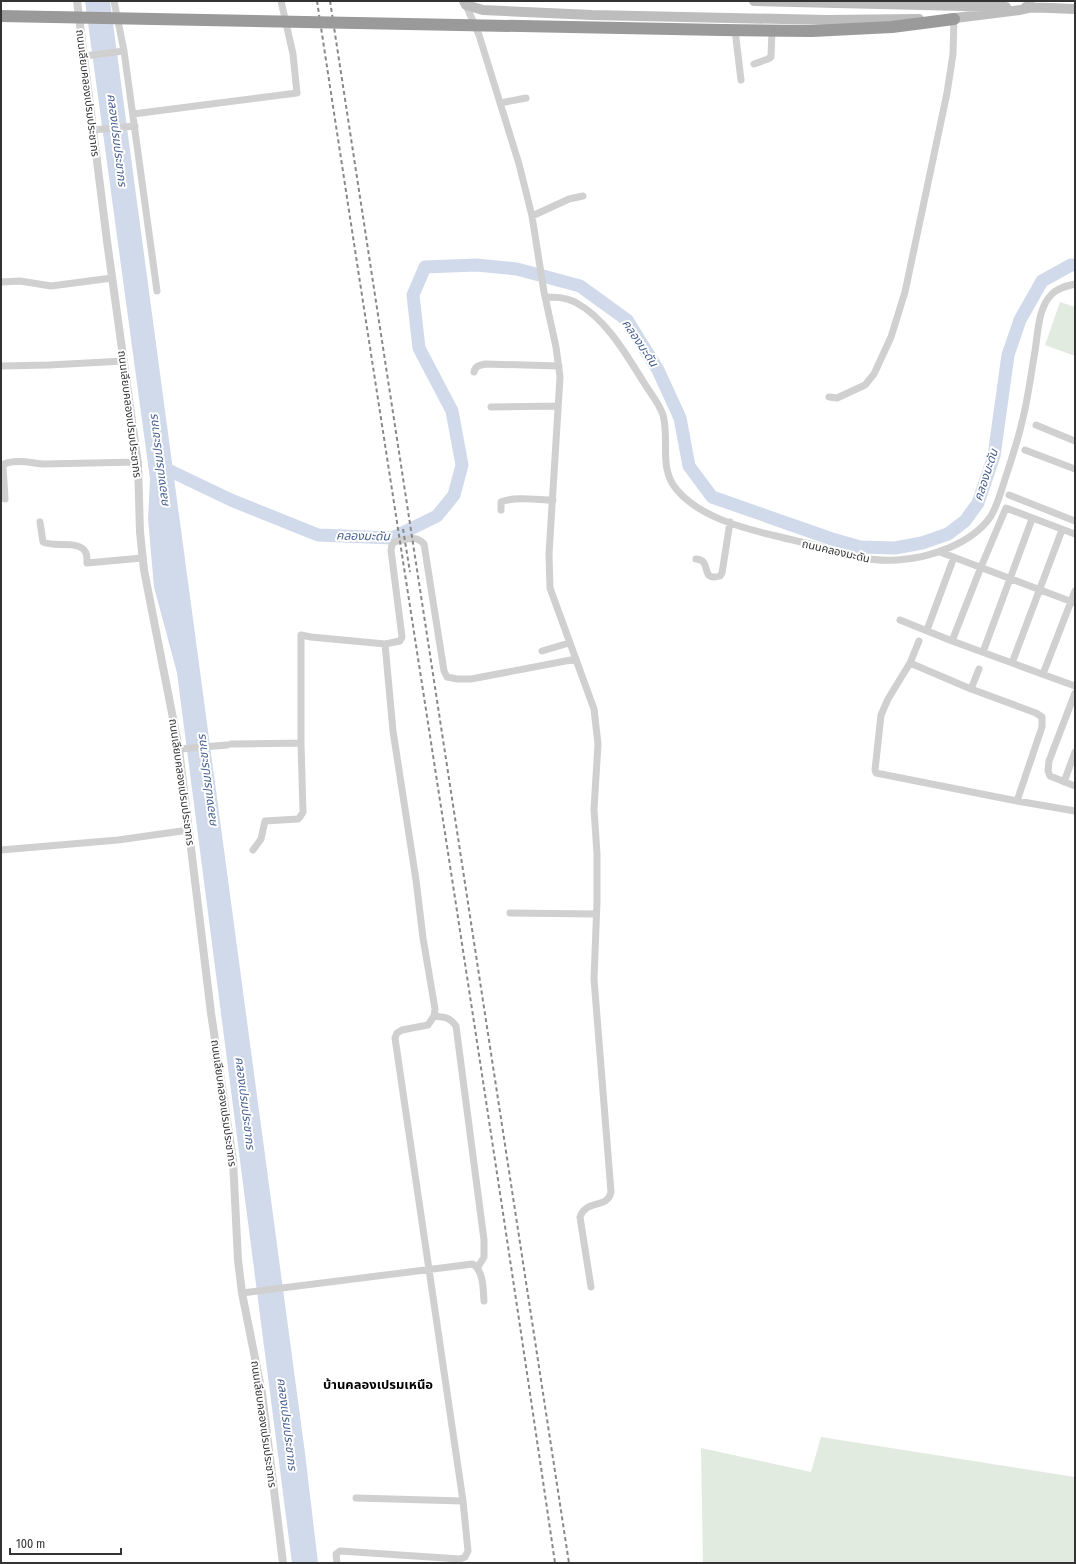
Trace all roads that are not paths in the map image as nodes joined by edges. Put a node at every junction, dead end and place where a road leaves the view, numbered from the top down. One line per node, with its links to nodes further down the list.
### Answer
1 (76, 1): 13 (street, ถนนเลียบคลองเปรมประชากร)
2 (114, 1): 12 (street)
3 (281, 1): 18 (street)
4 (754, 1): 6 (main road)
5 (465, 3): 9 (main road); 17 (street)
6 (1032, 7): 7 (main road); 9 (main road)
7 (1075, 9)
8 (1, 16): 10 (highway, bridge)
9 (954, 19): 11 (highway); 32 (street)
10 (734, 30): 11 (highway); 15 (street)
11 (772, 30): 14 (street)
12 (121, 51): 13 (street); 18 (street)
13 (88, 56): 20 (street, ถนนเลียบคลองเปรมประชากร)
14 (754, 64)
15 (740, 80)
16 (526, 98): 17 (street)
17 (500, 103): 22 (street)
18 (133, 114): 19 (street)
19 (133, 127): 20 (street); 26 (street)
20 (96, 130): 23 (street, ถนนเลียบคลองเปรมประชากร)
21 (583, 196): 22 (street)
22 (532, 216): 27 (street)
23 (112, 278): 24 (street); 28 (street, ถนนเลียบคลองเปรมประชากร)
24 (1, 282)
25 (1075, 284): 50 (street, ถนนคลองมะดัน)
26 (157, 291)
27 (545, 295): 30 (street); 47 (street, ถนนคลองมะดัน)
28 (124, 361): 29 (street); 38 (street, ถนนเลียบคลองเปรมประชากร)
29 (1, 366)
30 (559, 366): 31 (street); 33 (street)
31 (474, 372)
32 (829, 397)
33 (558, 406): 34 (street); 42 (street)
34 (491, 407)
35 (1036, 425): 36 (street)
36 (1075, 441)
37 (1026, 450): 39 (street)
38 (138, 462): 41 (street); 52 (street, ถนนเลียบคลองเปรมประชากร)
39 (1075, 469)
40 (1009, 495): 45 (street)
41 (5, 499)
42 (552, 500): 43 (street); 63 (street)
43 (501, 510)
44 (1032, 519): 48 (street); 54 (street); 55 (street)
45 (1075, 521)
46 (40, 522): 52 (street)
47 (730, 522): 50 (street, ถนนคลองมะดัน); 53 (street)
48 (1062, 530): 49 (street); 56 (street)
49 (1075, 534)
50 (940, 552): 51 (street)
51 (954, 557): 54 (street); 60 (street)
52 (142, 558): 77 (street, ถนนเลียบคลองเปรมประชากร)
53 (696, 559)
54 (981, 567): 55 (street); 62 (street)
55 (1011, 579): 56 (street); 66 (street)
56 (1039, 590): 58 (street); 69 (street)
57 (1075, 591): 58 (street)
58 (1073, 602): 71 (street)
59 (900, 620): 60 (street)
60 (926, 630): 62 (street)
61 (919, 641): 68 (street)
62 (952, 641): 66 (street)
63 (570, 643): 65 (street); 67 (street)
64 (385, 644): 67 (street); 76 (street); 88 (street)
65 (542, 651)
66 (983, 652): 69 (street)
67 (576, 659): 87 (street)
68 (910, 663): 73 (street); 81 (street)
69 (1012, 663): 71 (street)
70 (979, 668): 73 (street)
71 (1043, 674): 72 (street)
72 (1075, 686)
73 (971, 689): 81 (street)
74 (1075, 693): 75 (street)
75 (1073, 704): 79 (street)
76 (301, 743): 77 (street); 85 (street)
77 (182, 748): 83 (street, ถนนเลียบคลองเปรมประชากร)
78 (1075, 752): 79 (street)
79 (1064, 782): 80 (street)
80 (1075, 786)
81 (1017, 801): 82 (street)
82 (1075, 811)
83 (190, 830): 84 (street); 92 (street, ถนนเลียบคลองเปรมประชากร)
84 (1, 850)
85 (253, 850)
86 (510, 913): 87 (street)
87 (596, 914): 91 (street)
88 (434, 1016): 89 (street); 90 (street)
89 (478, 1267): 90 (street); 93 (street)
90 (430, 1270): 92 (street); 95 (street)
91 (591, 1287)
92 (242, 1292): 96 (street, ถนนเลียบคลองเปรมประชากร)
93 (484, 1301)
94 (356, 1498): 95 (street)
95 (463, 1501): 97 (street)
96 (283, 1563)
97 (337, 1563)

